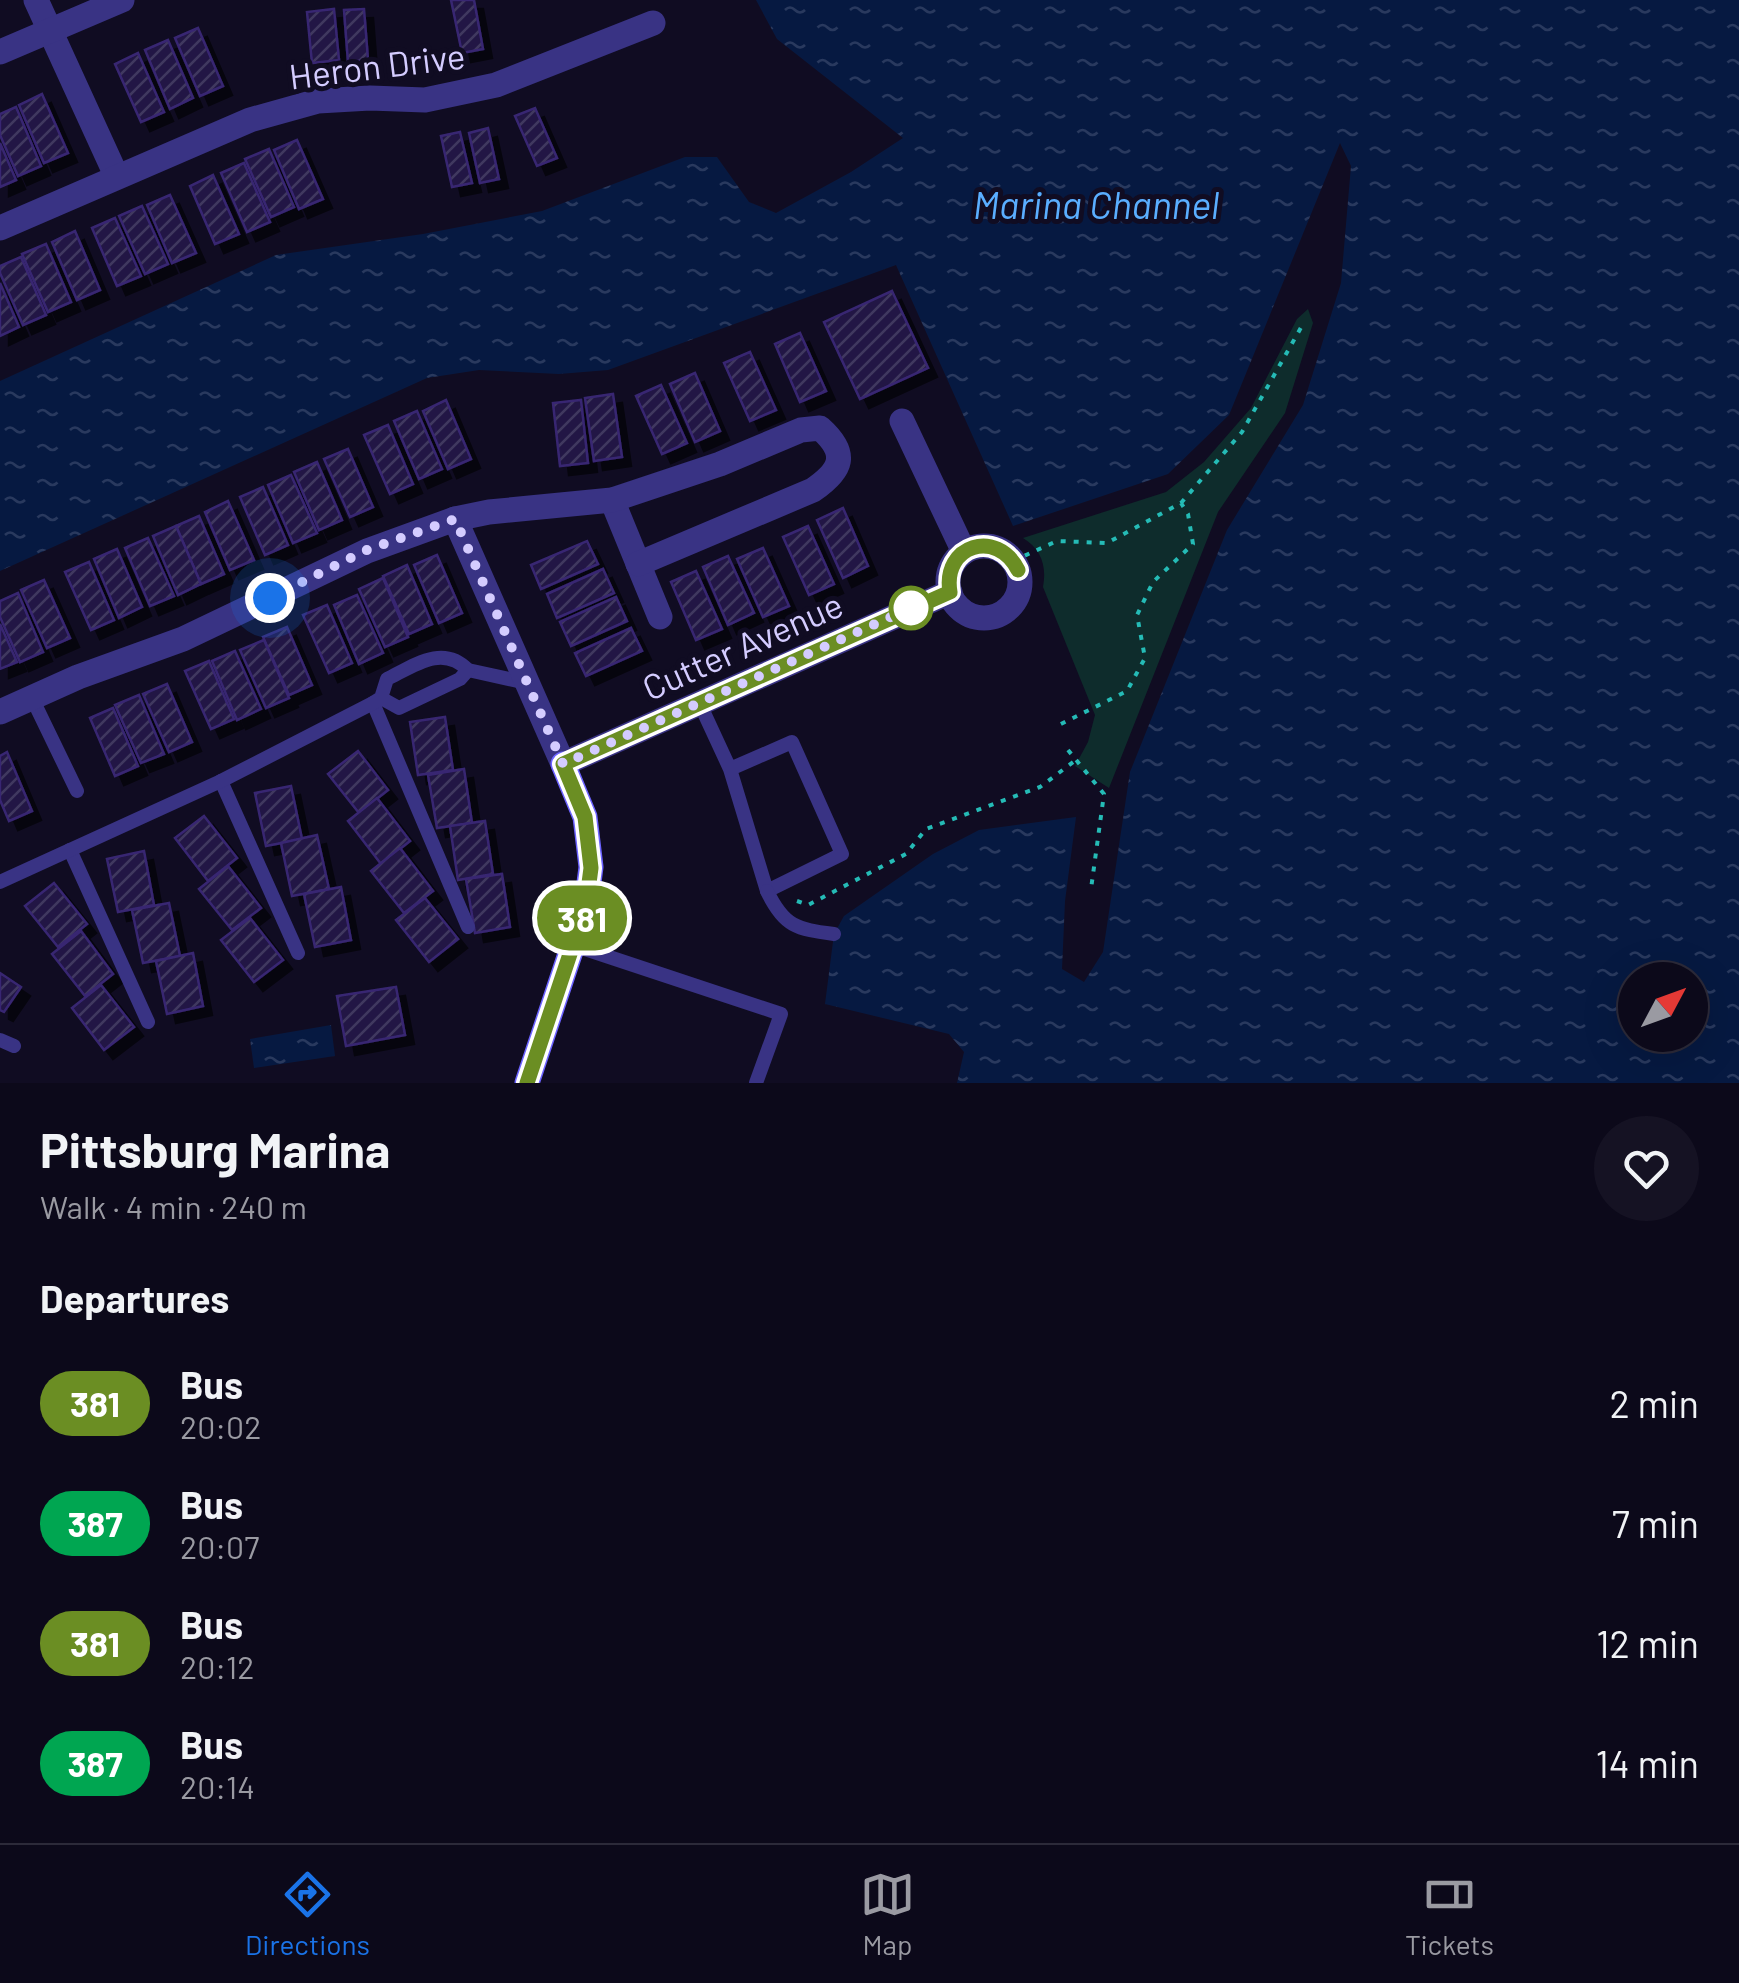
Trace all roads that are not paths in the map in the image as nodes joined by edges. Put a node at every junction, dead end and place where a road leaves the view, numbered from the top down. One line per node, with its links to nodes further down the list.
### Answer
1 (36, 0): 4 (street)
2 (122, 0): 4 (street)
3 (653, 23): 6 (street, Heron Drive)
4 (48, 30): 5 (street); 6 (street)
5 (0, 52)
6 (116, 175): 7 (street, Heron Drive)
7 (0, 228)
8 (902, 421): 11 (street)
9 (612, 500): 10 (street); 12 (street); 12 (street)
10 (455, 519): 16 (street); 17 (street)
11 (964, 552): 13 (street); 13 (street)
12 (638, 564): 14 (street)
13 (950, 592): 19 (street, Cutter Avenue)
14 (660, 617)
15 (468, 670): 16 (lane); 18 (lane); 18 (lane)
16 (526, 683): 21 (street)
17 (32, 698): 20 (street); 24 (lane)
18 (377, 701): 23 (lane); 28 (lane)
19 (699, 702): 21 (street, Cutter Avenue); 22 (lane)
20 (0, 712)
21 (563, 764): 30 (street)
22 (730, 769): 27 (lane); 27 (lane)
23 (222, 781): 25 (lane); 31 (lane)
24 (77, 791)
25 (70, 850): 26 (lane); 32 (lane)
26 (0, 882)
27 (767, 890): 29 (lane)
28 (468, 927)
29 (834, 934)
30 (573, 945): 33 (street); 34 (lane)
31 (298, 953)
32 (148, 1022)
33 (527, 1083)
34 (756, 1083)

